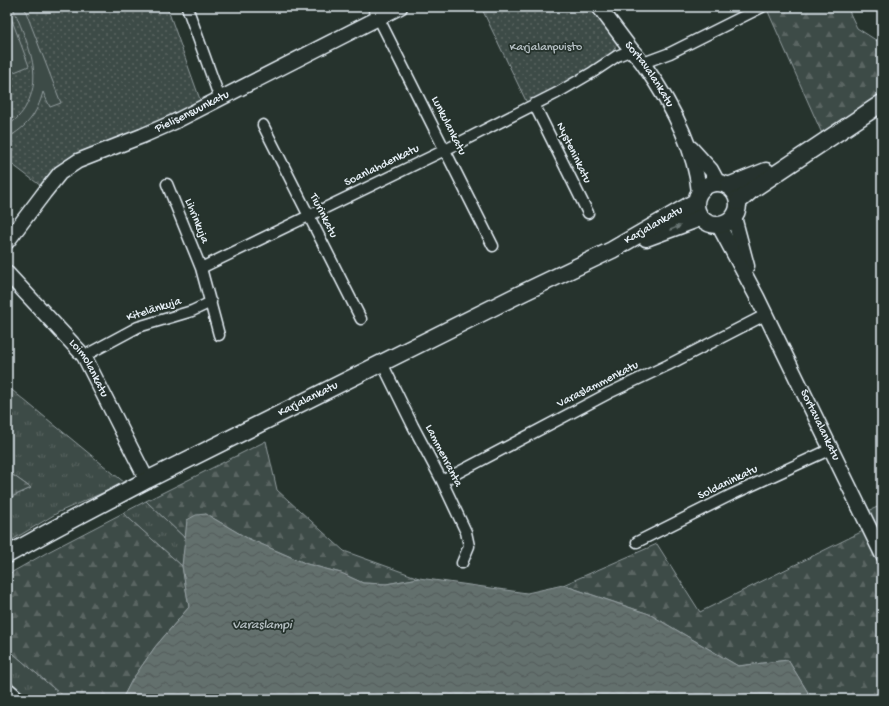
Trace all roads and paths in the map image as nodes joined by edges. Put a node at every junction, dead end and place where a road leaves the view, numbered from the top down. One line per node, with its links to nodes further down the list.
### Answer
1 (187, 7): 8 (street)
2 (400, 7): 5 (street, Pielisensuunkatu)
3 (599, 7): 6 (street, Sortavalankatu)
4 (762, 7): 7 (street)
5 (376, 12): 8 (street, Pielisensuunkatu); 13 (street, Lunkulankatu)
6 (632, 50): 7 (street, Sortavalankatu); 10 (street, Soanlahdenkatu)
7 (644, 63): 12 (street, Sortavalankatu)
8 (220, 98): 23 (street, Pielisensuunkatu)
9 (882, 103): 14 (main road)
10 (534, 104): 13 (street, Soanlahdenkatu); 19 (street, Nysteninkatu)
11 (263, 125): 20 (street, Tiurinkatu)
12 (690, 146): 16 (street, Sortavalankatu); 17 (street, Sortavalankatu)
13 (445, 150): 20 (street, Soanlahdenkatu); 24 (street, Lunkulankatu)
14 (813, 150): 16 (main road); 18 (main road)
15 (167, 184): 26 (street, Lihrinkuja)
16 (723, 185): 17 (main road); 18 (main road)
17 (697, 197): 21 (main road); 25 (main road, Karjalankatu)
18 (736, 210): 22 (main road); 28 (street, Sortavalankatu)
19 (588, 213)
20 (308, 216): 26 (street, Soanlahdenkatu); 31 (street, Tiurinkatu)
21 (700, 218): 22 (main road); 25 (main road, Karjalankatu, one-way to 21)
22 (719, 226): 28 (street, Sortavalankatu)
23 (7, 242)
24 (493, 246)
25 (612, 250): 34 (main road, Karjalankatu)
26 (201, 268): 29 (street)
27 (7, 273): 33 (street, Loimolankatu)
28 (757, 297): 30 (street, Sortavalankatu)
29 (210, 302): 32 (street); 33 (street, Kitelänkuja)
30 (765, 315): 35 (street, Sortavalankatu); 37 (street, Varaslammenkatu)
31 (361, 319)
32 (219, 335)
33 (84, 356): 36 (street, Loimolankatu)
34 (382, 363): 36 (main road, Karjalankatu); 37 (street, Lammenranta)
35 (831, 449): 38 (street, Soldaninkatu); 40 (street, Sortavalankatu)
36 (147, 480): 39 (main road, Karjalankatu)
37 (442, 480): 41 (street, Lammenranta)
38 (637, 542)
39 (10, 553)
40 (882, 554)
41 (462, 562)
42 (7, 692): 43 (highway)
43 (15, 699)

